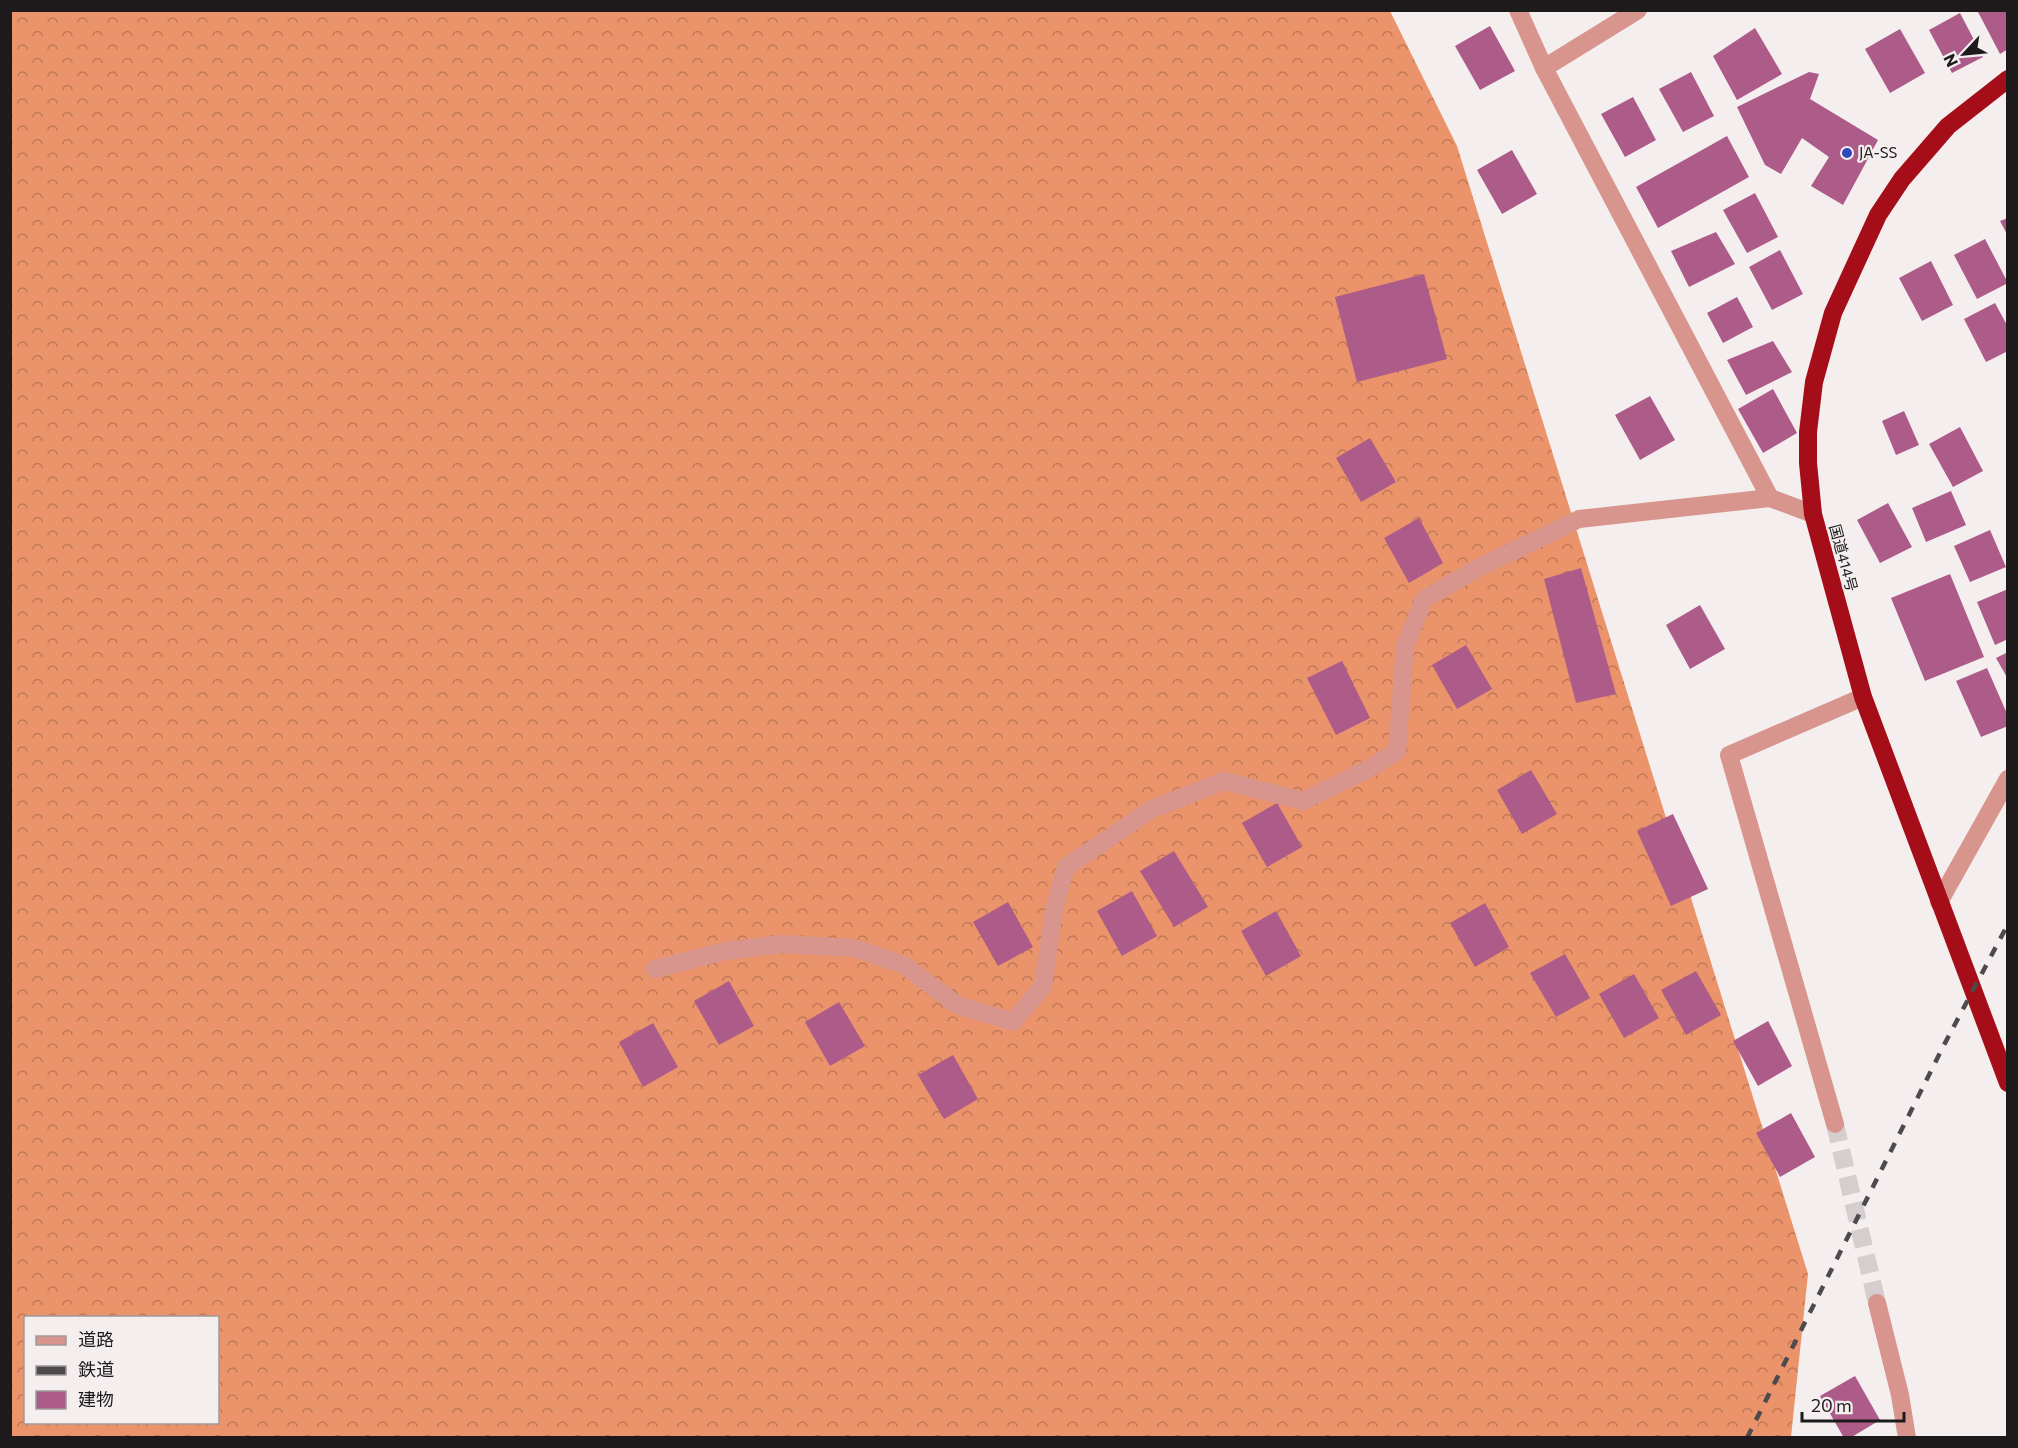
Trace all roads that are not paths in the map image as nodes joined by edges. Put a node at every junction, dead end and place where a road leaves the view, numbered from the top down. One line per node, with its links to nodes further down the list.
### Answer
1 (1518, 10): 3 (street)
2 (1638, 10): 3 (street)
3 (1544, 68): 5 (street)
4 (2007, 79): 6 (highway, 国道414号)
5 (1770, 498): 6 (street); 10 (street)
6 (1813, 514): 7 (highway, 国道414号)
7 (1863, 697): 9 (highway, 国道414号); 12 (street)
8 (2007, 779): 9 (street)
9 (1940, 902): 11 (highway, 国道414号)
10 (655, 969)
11 (2007, 1083)
12 (1835, 1124)
13 (1877, 1303): 14 (street)
14 (1908, 1437)

